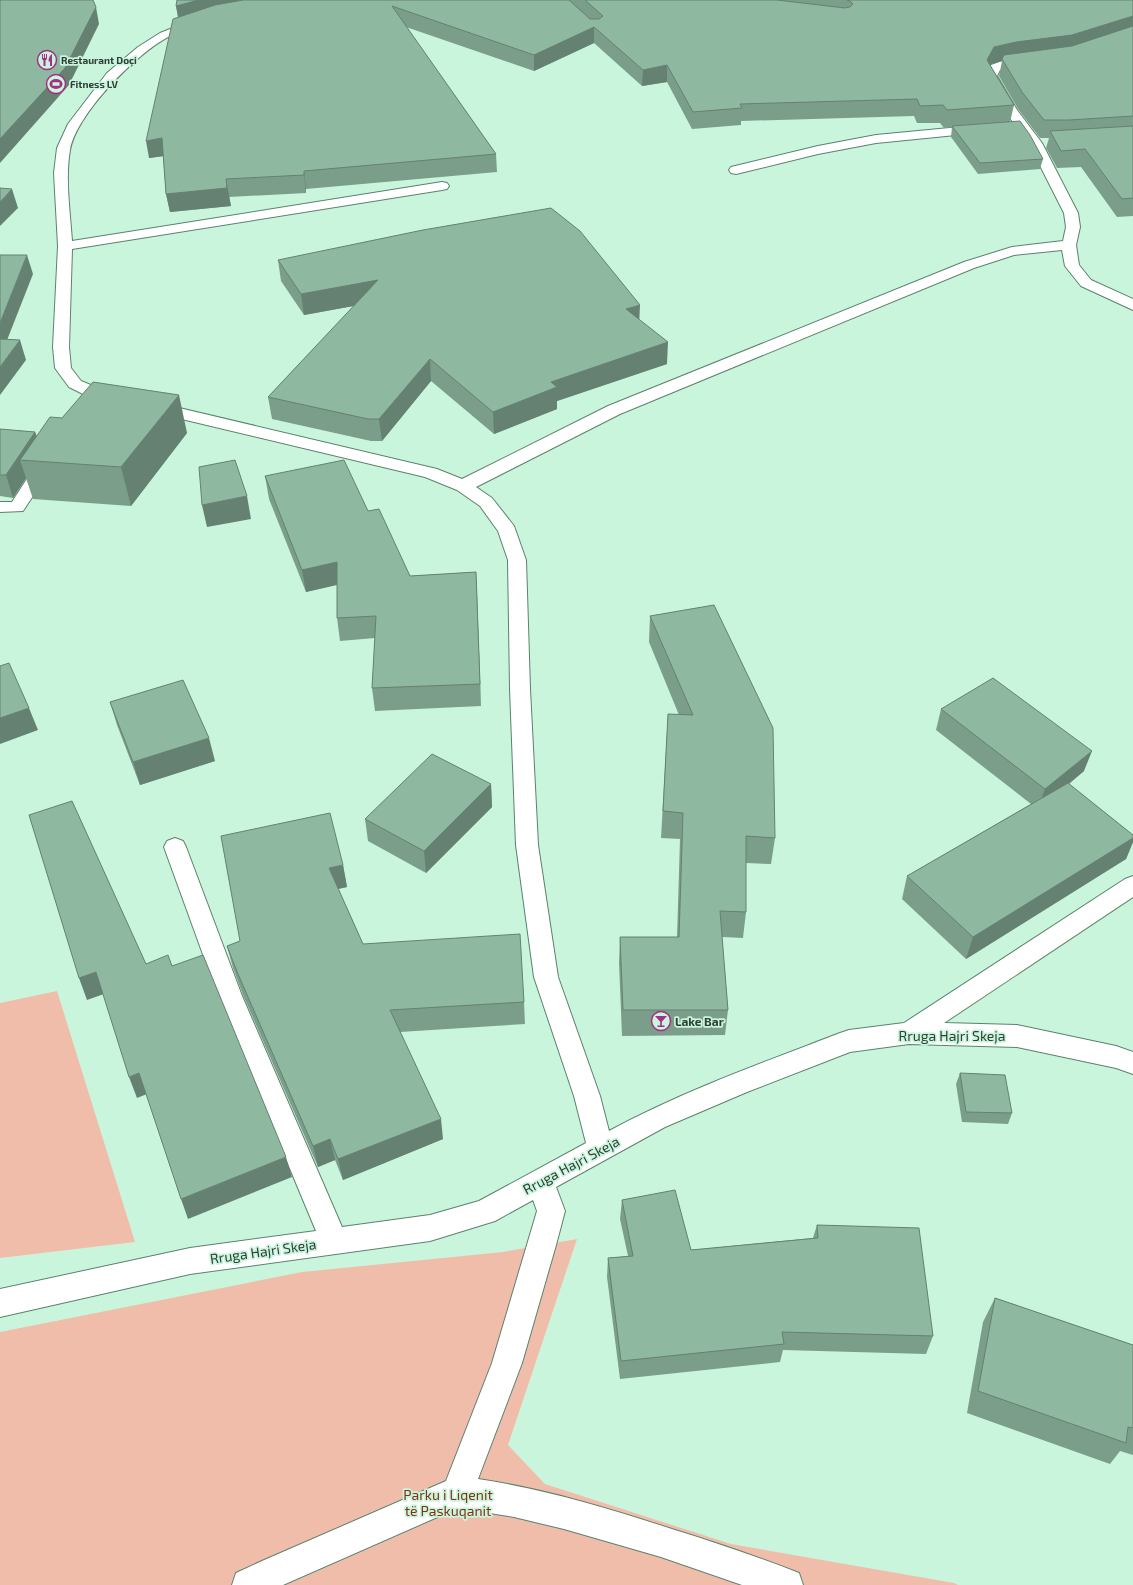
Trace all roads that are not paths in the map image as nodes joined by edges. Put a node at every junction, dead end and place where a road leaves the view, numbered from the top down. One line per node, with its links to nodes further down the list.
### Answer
1 (216, 16): 11 (street)
2 (1041, 59): 3 (street)
3 (1022, 126): 4 (street); 6 (street)
4 (1008, 127)
5 (993, 128): 8 (street)
6 (1036, 143): 7 (street); 10 (street)
7 (1050, 143)
8 (736, 170)
9 (442, 186): 11 (street)
10 (1069, 245): 12 (street); 14 (street)
11 (65, 246): 14 (street)
12 (1133, 305)
13 (55, 450): 15 (street)
14 (463, 486): 20 (street)
15 (0, 507)
16 (175, 847): 22 (street)
17 (1133, 885): 18 (street)
18 (909, 1033): 19 (street, Rruga Hajri Skeja); 20 (street, Rruga Hajri Skeja)
19 (1133, 1063)
20 (601, 1149): 21 (street, Rruga Hajri Skeja)
21 (540, 1182): 22 (street, Rruga Hajri Skeja); 24 (street)
22 (334, 1240): 23 (street, Rruga Hajri Skeja)
23 (0, 1303)
24 (457, 1492): 25 (street); 26 (street)
25 (248, 1585)
26 (787, 1585)

